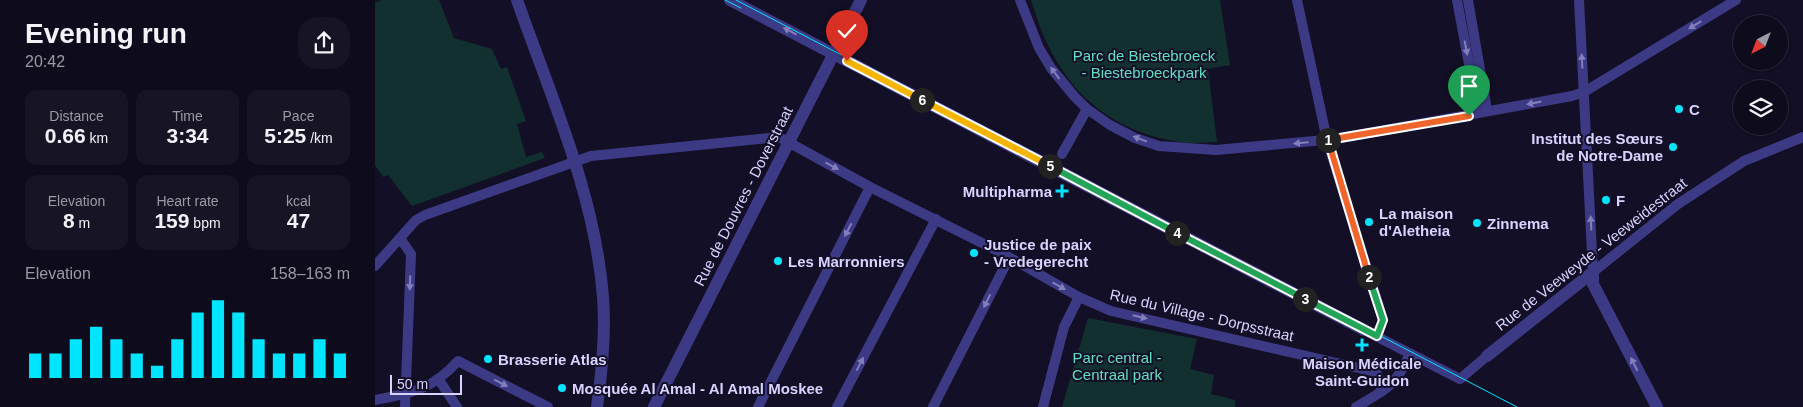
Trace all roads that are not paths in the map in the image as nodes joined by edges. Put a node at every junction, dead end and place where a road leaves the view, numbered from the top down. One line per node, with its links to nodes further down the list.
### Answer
1 (517, 0): 21 (street)
2 (861, 0): 12 (street, Rue de Douvres - Doverstraat)
3 (1020, 0): 14 (street, one-way to 3)
4 (1297, 0): 17 (street)
5 (1457, 0): 15 (street, one-way to 15)
6 (1468, 0): 15 (street)
7 (1579, 0): 13 (street, one-way to 7)
8 (1716, 0): 11 (street)
9 (1736, 0): 11 (street)
10 (734, 1): 12 (street, one-way to 10)
11 (1716, 12): 13 (street, one-way to 13)
12 (834, 54): 18 (street, Rue de Douvres - Doverstraat); 29 (street)
13 (1584, 92): 15 (street, one-way to 15); 27 (street, one-way to 13)
14 (1087, 109): 17 (street, one-way to 14); 20 (street)
15 (1482, 111): 17 (street)
16 (1803, 138): 19 (street, Rue de Veeweyde - Veeweidestraat)
17 (1327, 140): 30 (street)
18 (789, 143): 21 (street, Rue du Village - Dorpsstraat); 22 (street, Rue du Village - Dorpsstraat, one-way to 22); 41 (street, Rue de Douvres - Doverstraat)
19 (1798, 144): 27 (street, Rue de Veeweyde - Veeweidestraat)
20 (1062, 154)
21 (574, 162): 24 (street, Rue du Village - Dorpsstraat); 40 (street)
22 (870, 186): 23 (street, Rue du Village - Dorpsstraat); 42 (street, one-way to 42)
23 (936, 219): 25 (street, Rue du Village - Dorpsstraat); 43 (street, one-way to 23)
24 (400, 238): 26 (street, Rue du Village - Dorpsstraat); 35 (street, one-way to 35)
25 (1009, 258): 28 (street, Rue du Village - Dorpsstraat, one-way to 28); 44 (street, one-way to 44)
26 (376, 263)
27 (1593, 272): 32 (street, Rue de Veeweyde - Veeweidestraat); 47 (street, one-way to 27)
28 (1079, 297): 34 (street, Rue du Village - Dorpsstraat, one-way to 34); 45 (street)
29 (1364, 330): 30 (street)
30 (1377, 336): 31 (street)
31 (1410, 354): 32 (street, Rue de Veeweyde - Veeweidestraat); 34 (street)
32 (1487, 356)
33 (439, 380): 35 (street); 38 (street); 39 (street, one-way to 39)
34 (1381, 392): 46 (street)
35 (406, 394): 36 (street); 37 (street)
36 (375, 400)
37 (405, 407)
38 (457, 407)
39 (548, 407)
40 (597, 407)
41 (654, 407)
42 (758, 407)
43 (837, 407)
44 (933, 407)
45 (1043, 407)
46 (1356, 407)
47 (1657, 407)

